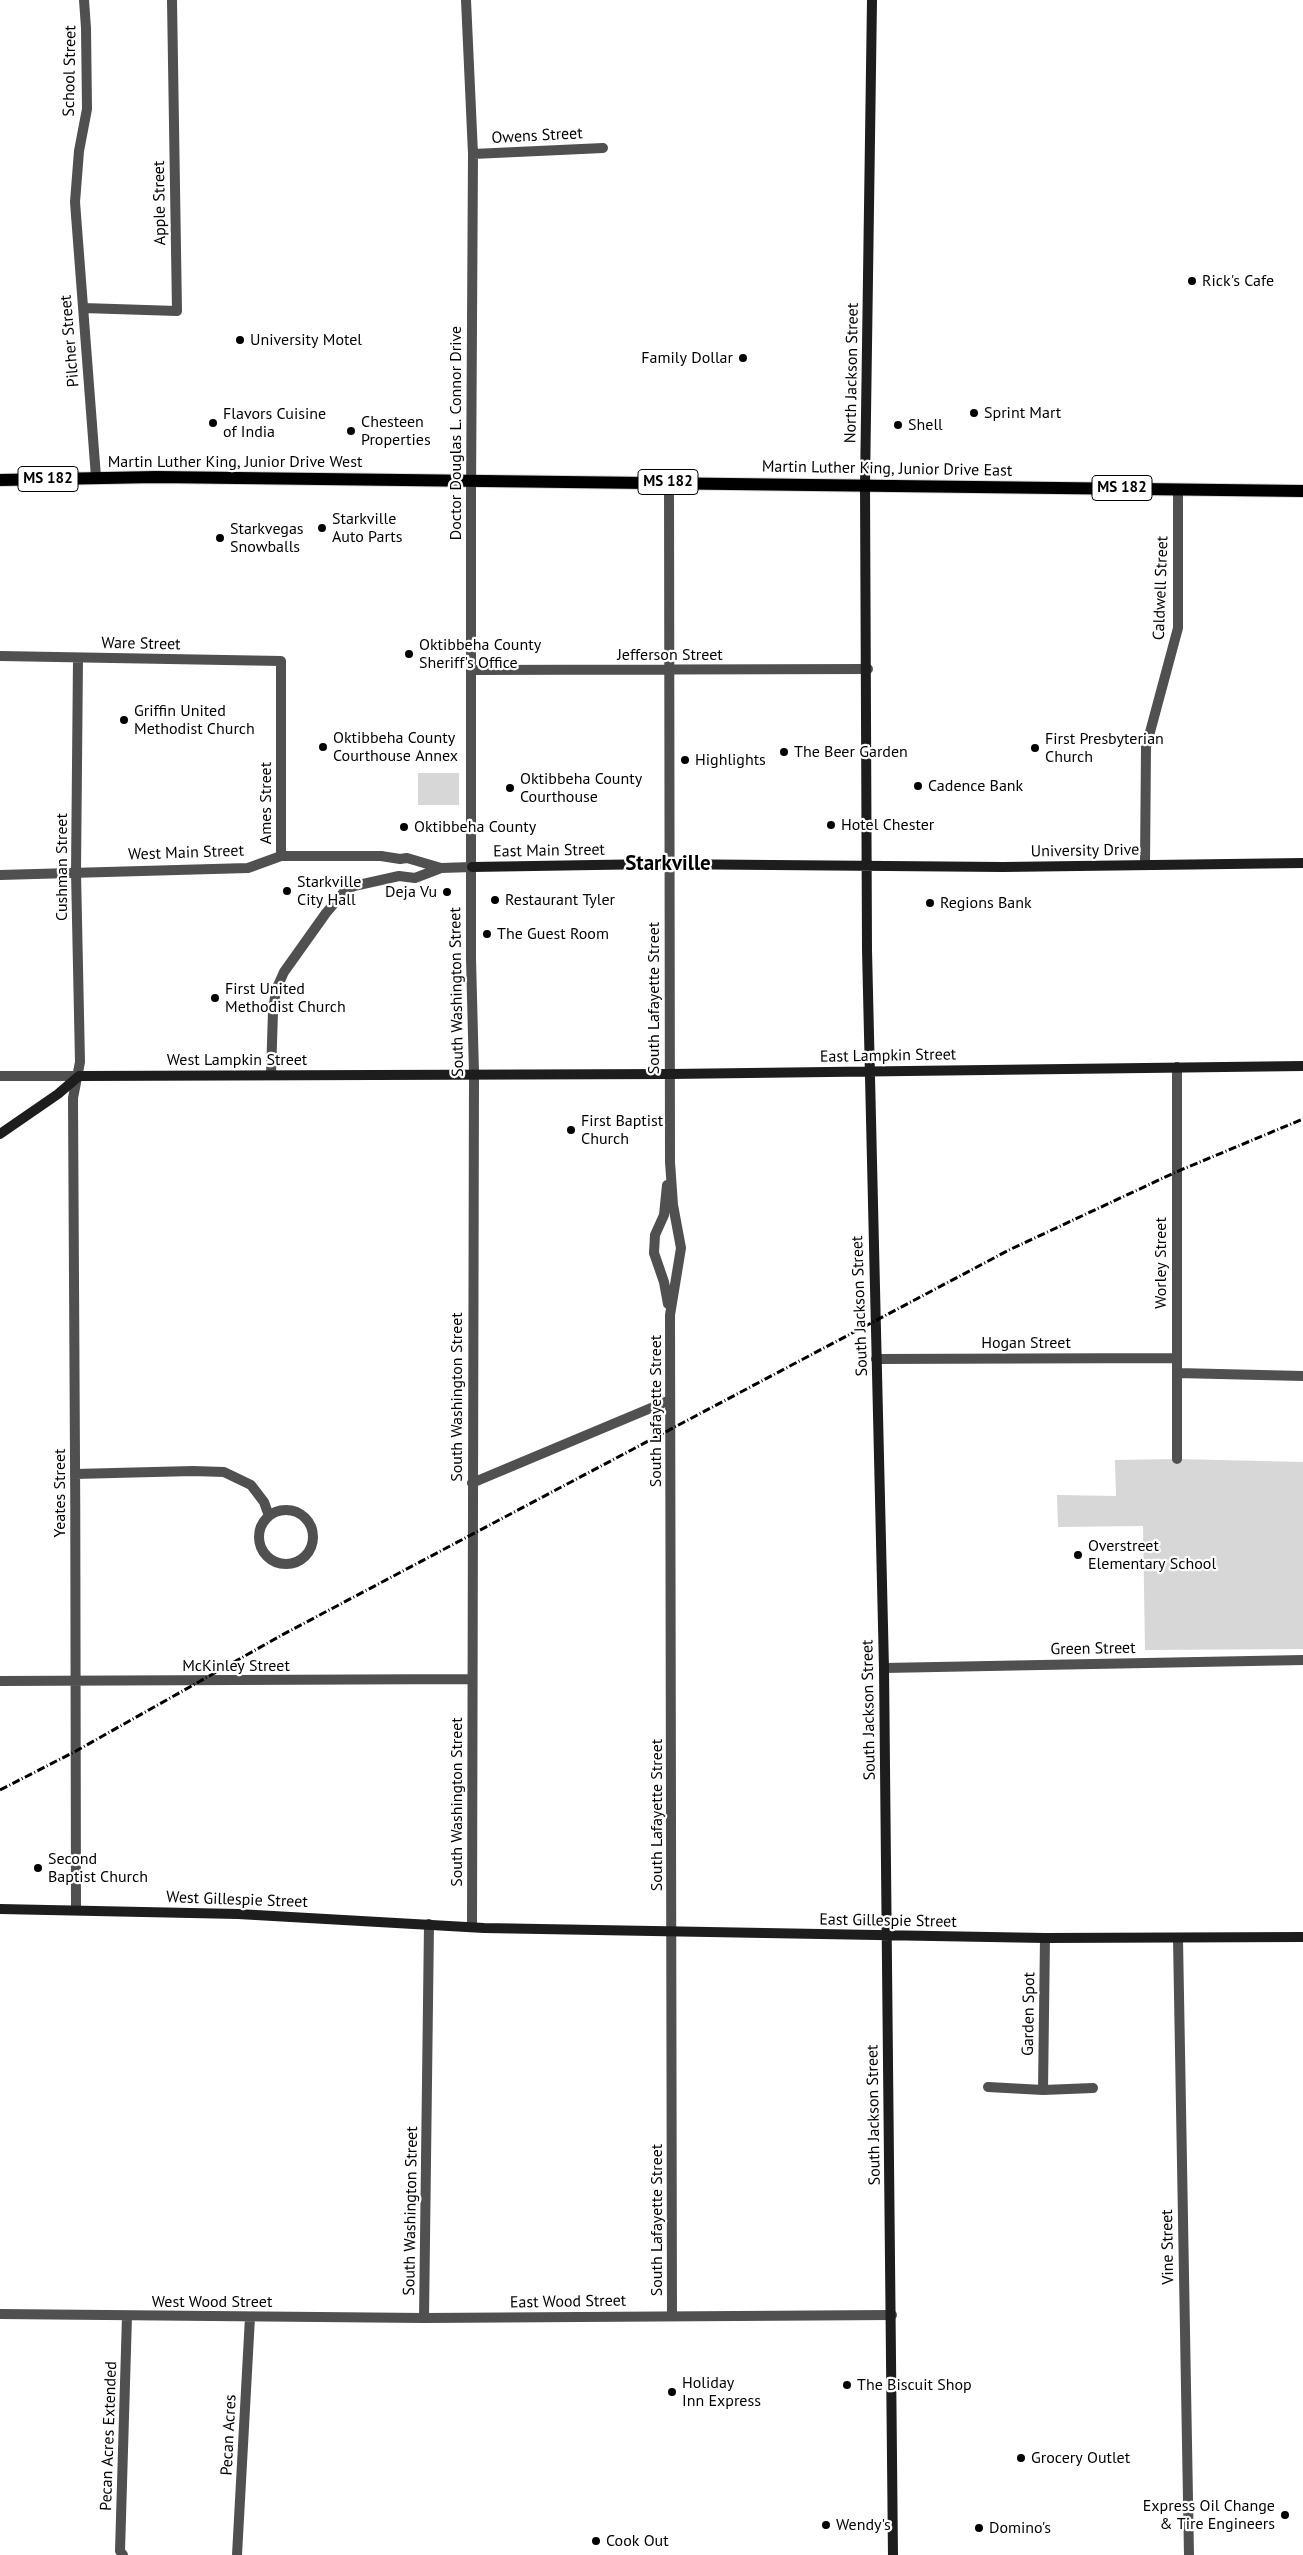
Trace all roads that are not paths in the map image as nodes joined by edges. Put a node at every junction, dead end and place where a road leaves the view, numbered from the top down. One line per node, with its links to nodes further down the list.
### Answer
1 (84, 0): 7 (street, School Street)
2 (172, 0): 8 (street, Apple Street)
3 (466, 0): 6 (street, Doctor Douglas L. Connor Drive)
4 (872, 0): 13 (street, North Jackson Street)
5 (603, 148): 6 (street, Owens Street)
6 (473, 154): 11 (street, Doctor Douglas L. Connor Drive)
7 (75, 202): 8 (street, Pilcher Street)
8 (83, 308): 9 (street, Pilcher Street)
9 (96, 477): 10 (main road, Martin Luther King, Junior Drive West / MS 182); 11 (main road, Martin Luther King, Junior Drive West / MS 182)
10 (0, 480)
11 (471, 480): 12 (main road, Martin Luther King, Junior Drive East / MS 182); 20 (street, Doctor Douglas L. Connor Drive)
12 (669, 482): 13 (main road, Martin Luther King, Junior Drive East / MS 182); 21 (street, South Lafayette Street)
13 (865, 484): 14 (main road, Martin Luther King, Junior Drive East / MS 182); 19 (street, North Jackson Street)
14 (1178, 489): 15 (main road, Martin Luther King, Junior Drive East / MS 182); 26 (street, Caldwell Street)
15 (1303, 491)
16 (0, 656): 17 (street, Ware Street)
17 (78, 658): 18 (street, Ware Street); 30 (street, Cushman Street)
18 (281, 661): 22 (street, Ames Street)
19 (868, 669): 21 (street, Jefferson Street); 27 (street, North Jackson Street)
20 (471, 670): 21 (street, Jefferson Street); 28 (street, Doctor Douglas L. Connor Drive)
21 (669, 670): 25 (street, South Lafayette Street)
22 (281, 856): 23 (street, West Main Street); 30 (street, West Main Street)
23 (400, 859): 29 (street, West Main Street); 32 (street)
24 (1303, 863): 26 (street, University Drive)
25 (669, 864): 27 (street, East Main Street); 28 (street, East Main Street); 40 (street, South Lafayette Street)
26 (1145, 865): 27 (street, University Drive)
27 (867, 866): 35 (street, South Jackson Street)
28 (472, 867): 29 (street, West Main Street); 36 (street, South Washington Street)
29 (441, 868): 32 (street)
30 (76, 872): 31 (street, West Main Street); 39 (street, Cushman Street)
31 (0, 875)
32 (399, 876): 37 (street)
33 (1303, 1066): 34 (street, East Lampkin Street)
34 (1177, 1067): 35 (street, East Lampkin Street); 48 (street, Worley Street)
35 (869, 1071): 40 (street, East Lampkin Street); 49 (street, South Jackson Street)
36 (474, 1073): 37 (street, West Lampkin Street); 40 (street, East Lampkin Street); 55 (street, South Washington Street)
37 (271, 1075): 39 (street, West Lampkin Street)
38 (0, 1076): 39 (street, West Lampkin Street)
39 (79, 1076): 41 (street); 54 (street, Yeates Street)
40 (670, 1078): 42 (street, South Lafayette Street)
41 (0, 1134)
42 (670, 1162): 43 (street, South Lafayette Street); 44 (street, South Lafayette Street)
43 (659, 1223): 44 (street); 46 (street, South Lafayette Street)
44 (677, 1224): 45 (street, South Lafayette Street)
45 (675, 1275): 46 (street); 47 (street, South Lafayette Street)
46 (663, 1276): 47 (street, South Lafayette Street)
47 (670, 1315): 52 (street, South Lafayette Street)
48 (1177, 1358): 49 (street, Hogan Street); 50 (street, Worley Street)
49 (876, 1359): 58 (street, South Jackson Street)
50 (1177, 1373): 51 (street); 53 (street, Worley Street)
51 (1303, 1376)
52 (670, 1400): 55 (street); 66 (street, South Lafayette Street)
53 (1177, 1459)
54 (75, 1474): 56 (street); 60 (street, Yeates Street)
55 (472, 1483): 59 (street, South Washington Street)
56 (269, 1516): 56 (street)
57 (1303, 1660): 58 (street, Green Street)
58 (884, 1668): 67 (street, South Jackson Street)
59 (472, 1679): 60 (street, McKinley Street); 65 (street, South Washington Street)
60 (74, 1680): 61 (street, McKinley Street); 63 (street, Yeates Street)
61 (0, 1681)
62 (0, 1909): 63 (street, West Gillespie Street)
63 (76, 1910): 64 (street, West Gillespie Street)
64 (429, 1924): 65 (street, West Gillespie Street); 79 (street, South Washington Street)
65 (472, 1927): 66 (street, East Gillespie Street)
66 (672, 1930): 67 (street, East Gillespie Street); 77 (street, South Lafayette Street)
67 (887, 1936): 68 (street, East Gillespie Street); 75 (street, South Jackson Street)
68 (1045, 1938): 70 (street, East Gillespie Street); 73 (street, Garden Spot)
69 (1303, 1938): 70 (street, East Gillespie Street)
70 (1178, 1939): 83 (street, Vine Street)
71 (988, 2087): 73 (street)
72 (1093, 2088): 73 (street)
73 (1043, 2090)
74 (0, 2314): 76 (street, West Wood Street)
75 (892, 2315): 77 (street, East Wood Street); 82 (street, South Jackson Street)
76 (127, 2316): 78 (street, West Wood Street); 80 (street, Pecan Acres Extended)
77 (672, 2316): 79 (street, East Wood Street)
78 (250, 2317): 79 (street, West Wood Street); 81 (street, Pecan Acres)
79 (424, 2318)
80 (123, 2555)
81 (237, 2555)
82 (893, 2555)
83 (1189, 2555)

